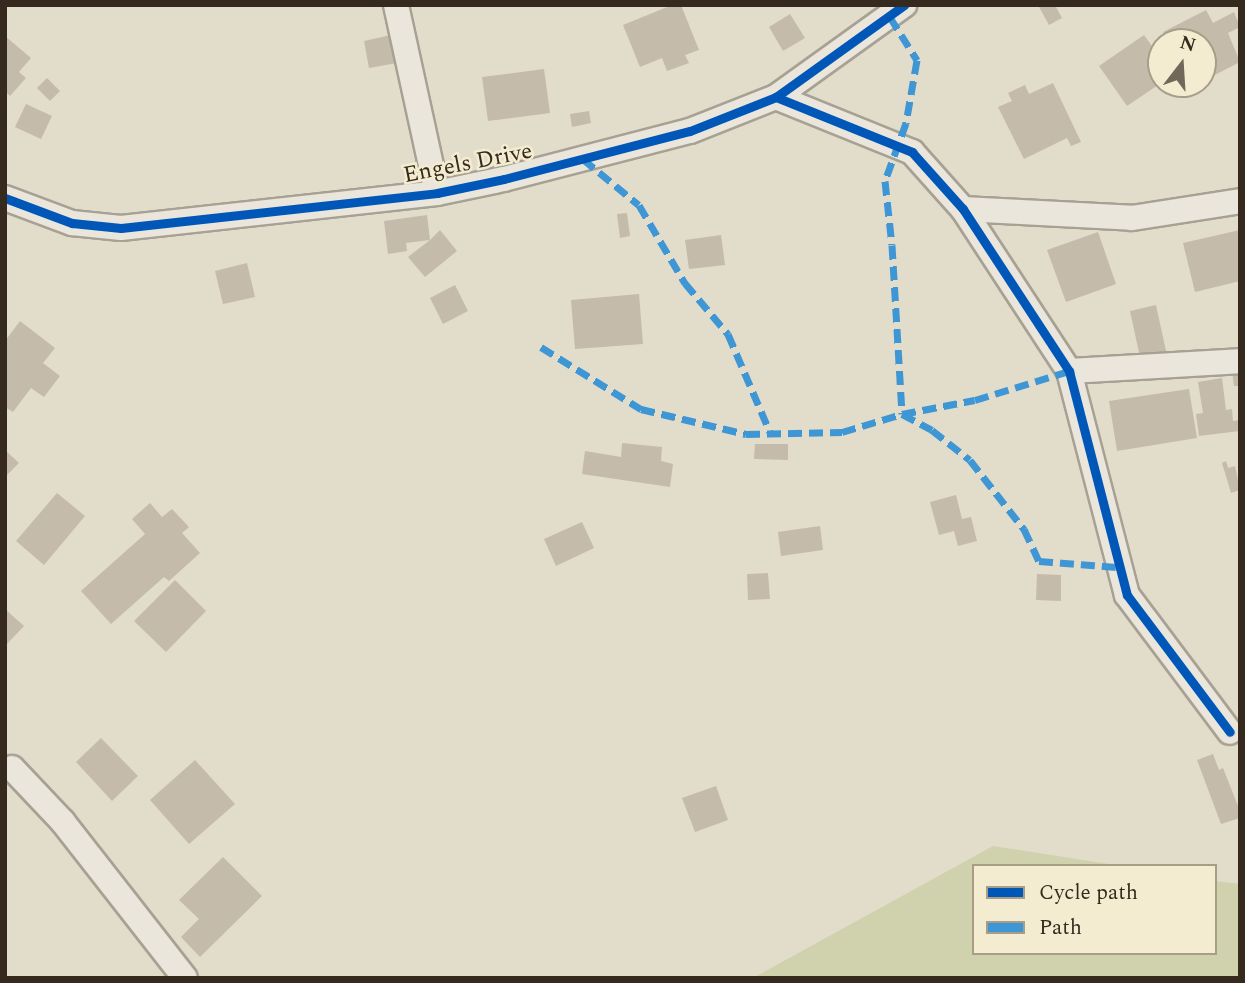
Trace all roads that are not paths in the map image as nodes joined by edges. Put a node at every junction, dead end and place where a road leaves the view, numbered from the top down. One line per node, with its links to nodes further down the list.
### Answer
1 (396, 5): 4 (street)
2 (904, 5): 3 (street, Engels Drive)
3 (776, 97): 4 (street, Engels Drive); 7 (street)
4 (437, 193): 5 (street, Engels Drive)
5 (5, 198)
6 (1240, 201): 7 (street)
7 (963, 209): 9 (street)
8 (1240, 361): 9 (street)
9 (1069, 371): 10 (street)
10 (1230, 732)
11 (8, 769): 12 (street)
12 (185, 978)

